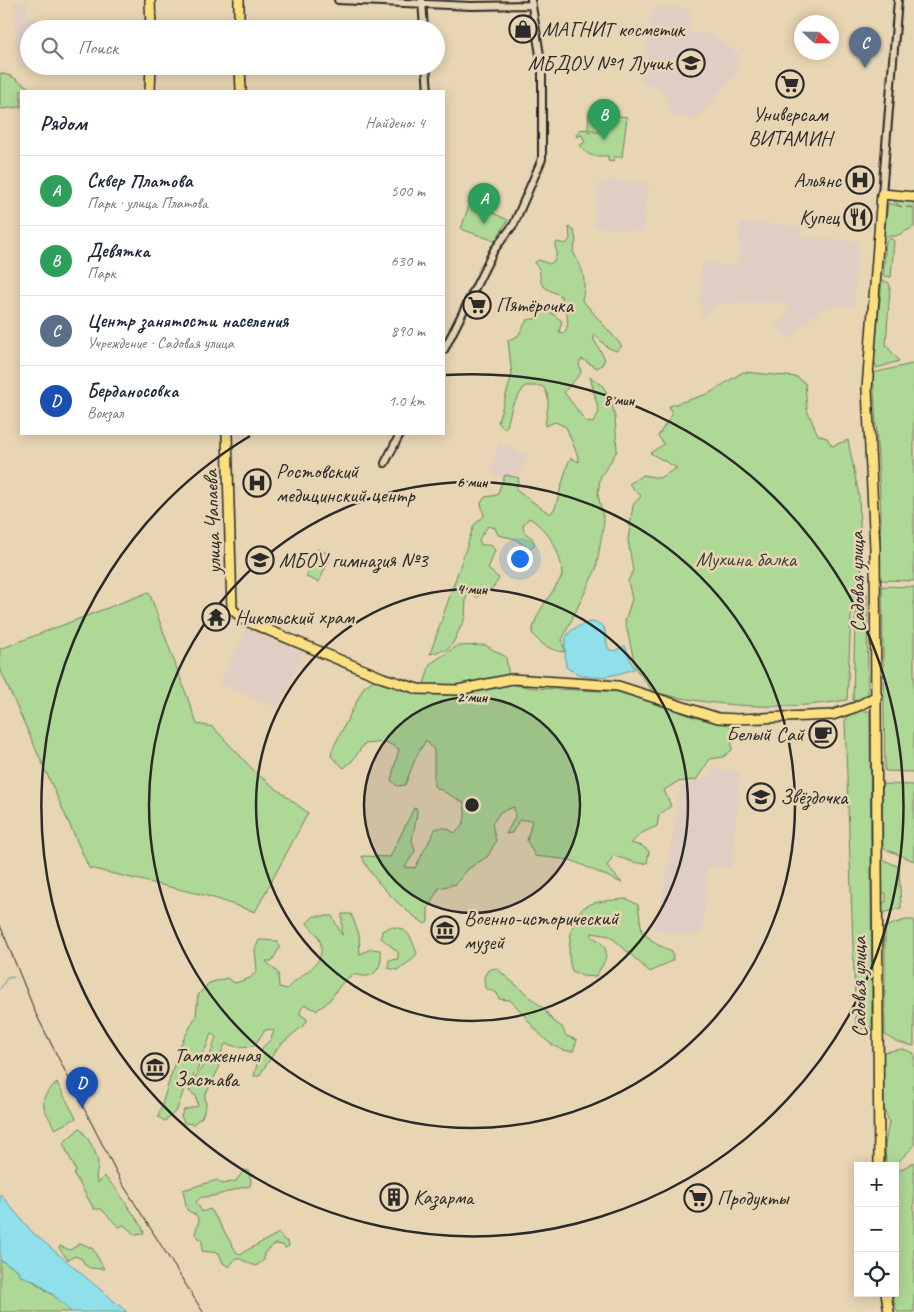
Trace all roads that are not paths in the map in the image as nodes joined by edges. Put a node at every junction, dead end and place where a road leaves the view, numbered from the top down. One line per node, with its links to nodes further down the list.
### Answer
1 (150, 0): 7 (main road)
2 (238, 0): 8 (main road)
3 (338, 0): 5 (street)
4 (898, 0): 16 (street, Садовая улица)
5 (422, 2): 6 (street); 9 (street)
6 (531, 2): 18 (street)
7 (151, 20)
8 (239, 20)
9 (423, 20)
10 (151, 75): 13 (main road)
11 (240, 75): 14 (main road)
12 (427, 75): 15 (street)
13 (150, 90)
14 (241, 90)
15 (428, 90)
16 (882, 194): 17 (main road); 22 (main road, Садовая улица)
17 (914, 197)
18 (445, 348)
19 (228, 435): 23 (main road, улица Чапаева)
20 (399, 435): 21 (street)
21 (385, 463)
22 (877, 696): 23 (main road); 24 (main road, Садовая улица)
23 (856, 707): 24 (main road)
24 (877, 715): 25 (main road, Садовая улица)
25 (879, 1162)
26 (887, 1297): 27 (main road)
27 (889, 1312)

